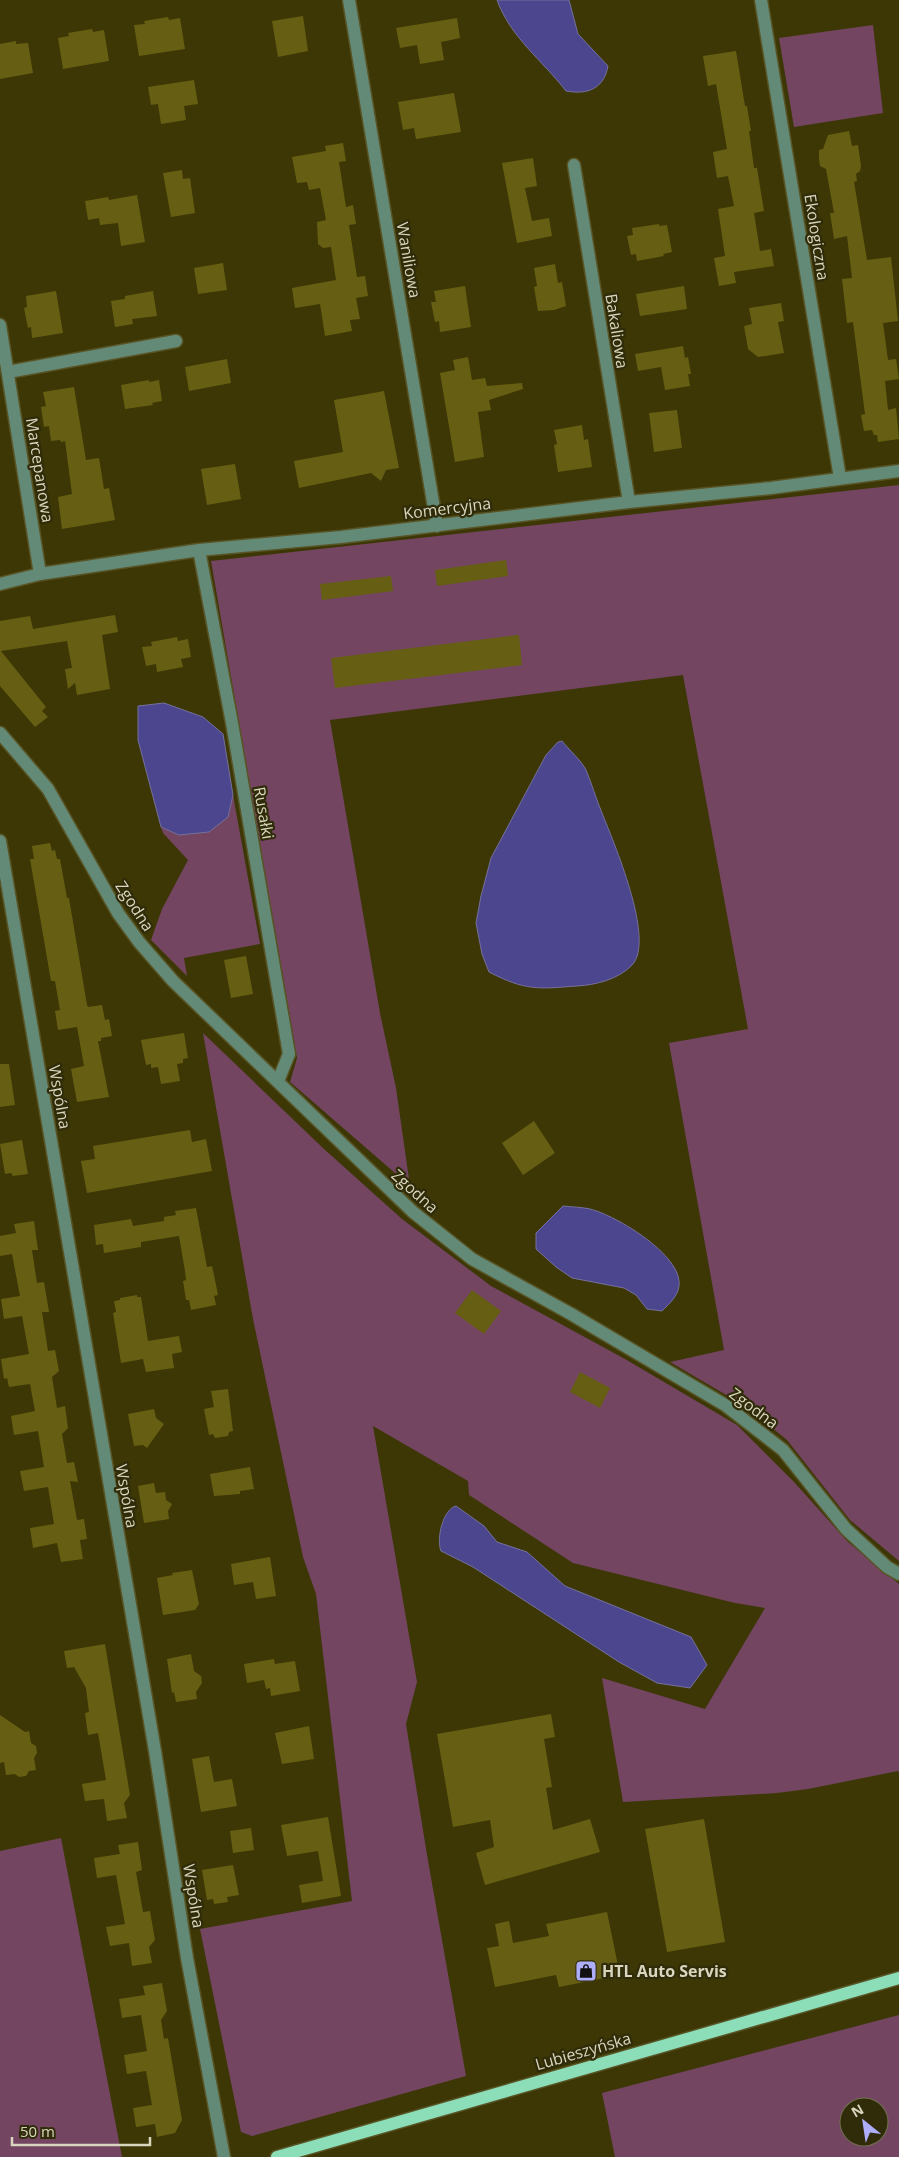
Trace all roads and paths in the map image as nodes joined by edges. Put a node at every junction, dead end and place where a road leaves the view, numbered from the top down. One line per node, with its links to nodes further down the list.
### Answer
1 (349, 0): 10 (street, Waniliowa)
2 (762, 0): 8 (street, Ekologiczna)
3 (574, 165): 9 (street, Bakaliowa)
4 (0, 325): 6 (street, Marcepanowa)
5 (176, 341): 6 (street)
6 (8, 372): 12 (street, Marcepanowa)
7 (899, 471): 8 (street, Komercyjna)
8 (840, 478): 9 (street, Komercyjna)
9 (629, 502): 10 (street, Komercyjna)
10 (437, 526): 11 (street, Komercyjna)
11 (199, 550): 12 (street, Komercyjna); 16 (street, Rusałki)
12 (40, 574): 13 (street, Komercyjna)
13 (0, 584)
14 (0, 733): 16 (street, Zgodna)
15 (0, 841): 19 (street, Wspólna)
16 (278, 1081): 17 (street, Zgodna)
17 (899, 1574)
18 (899, 1978): 20 (main road, Lubieszyńska)
19 (224, 2157)
20 (277, 2157)

